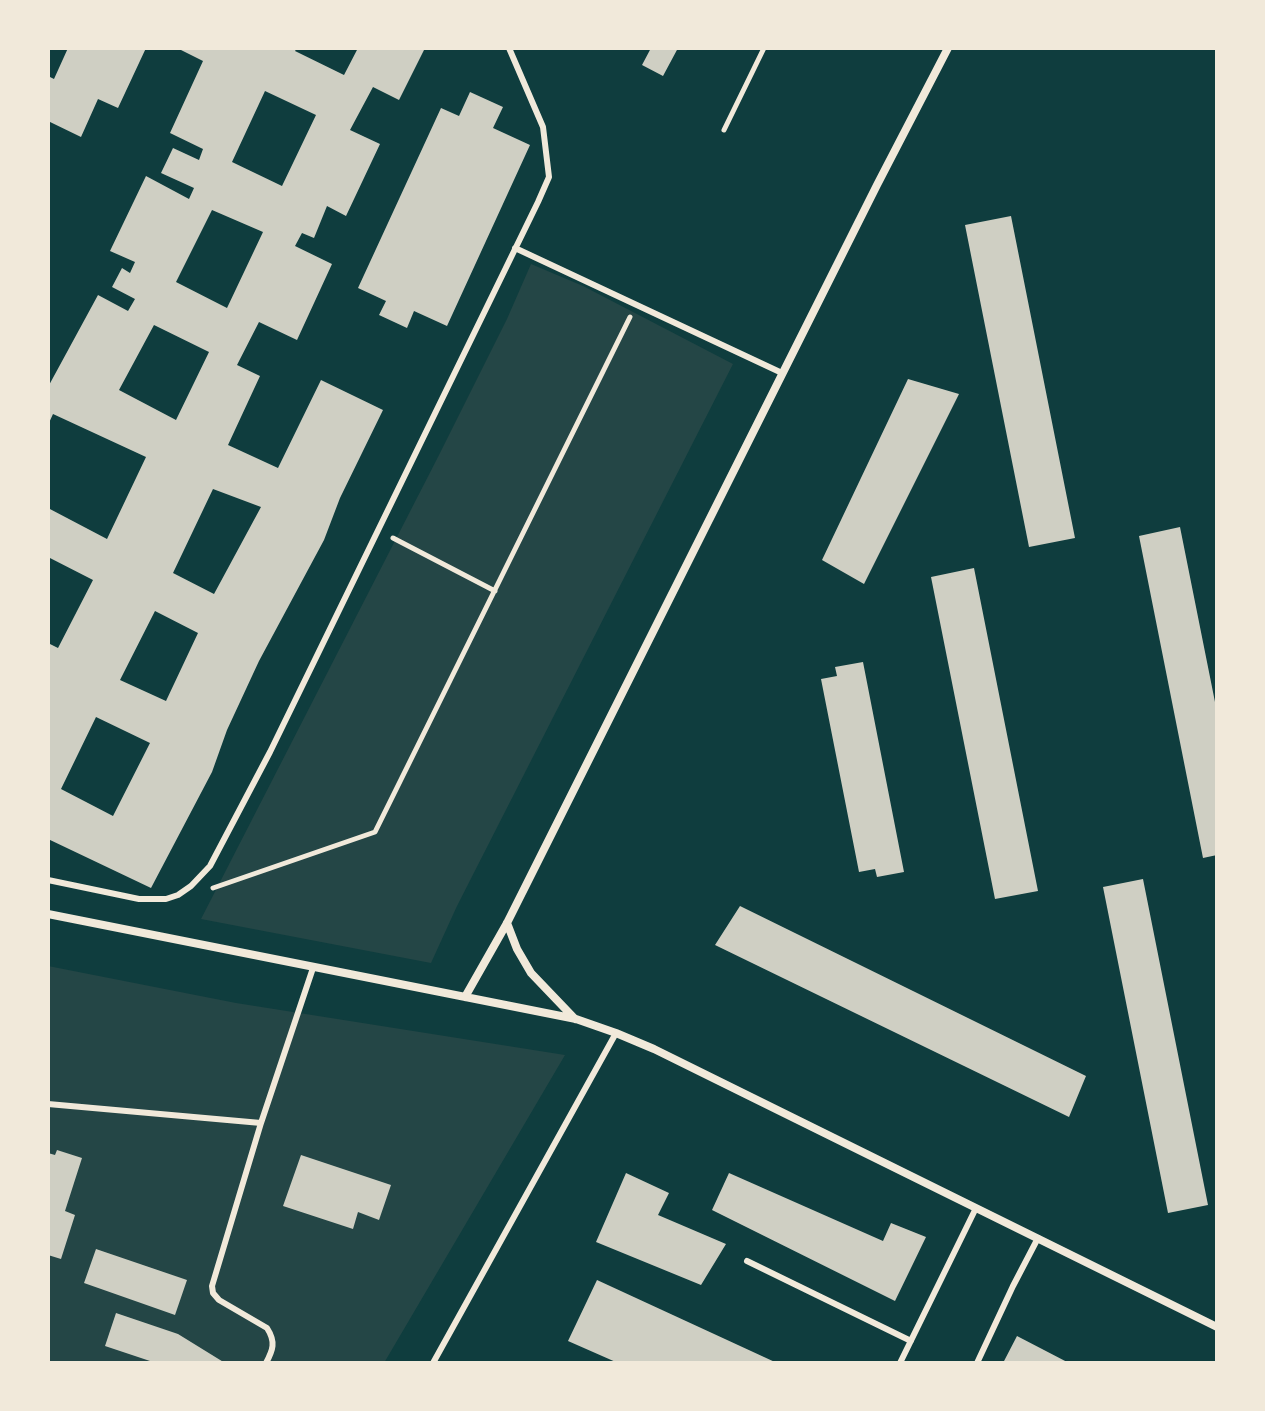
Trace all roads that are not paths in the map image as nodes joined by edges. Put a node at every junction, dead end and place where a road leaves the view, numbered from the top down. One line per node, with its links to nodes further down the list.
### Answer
1 (509, 48): 3 (lane)
2 (948, 48): 4 (street)
3 (515, 248): 4 (lane); 5 (lane)
4 (782, 373): 7 (street)
5 (48, 880)
6 (48, 914): 8 (street)
7 (507, 923): 9 (street); 10 (street)
8 (313, 968): 9 (street); 13 (lane)
9 (465, 997): 10 (street)
10 (576, 1019): 11 (street)
11 (616, 1033): 14 (street); 20 (lane)
12 (48, 1104): 13 (lane)
13 (261, 1123): 19 (lane)
14 (976, 1208): 15 (street); 18 (lane)
15 (1038, 1238): 17 (street); 22 (lane)
16 (747, 1261): 18 (lane)
17 (1217, 1327)
18 (911, 1341): 21 (lane)
19 (266, 1363)
20 (433, 1363)
21 (900, 1363)
22 (977, 1363)

